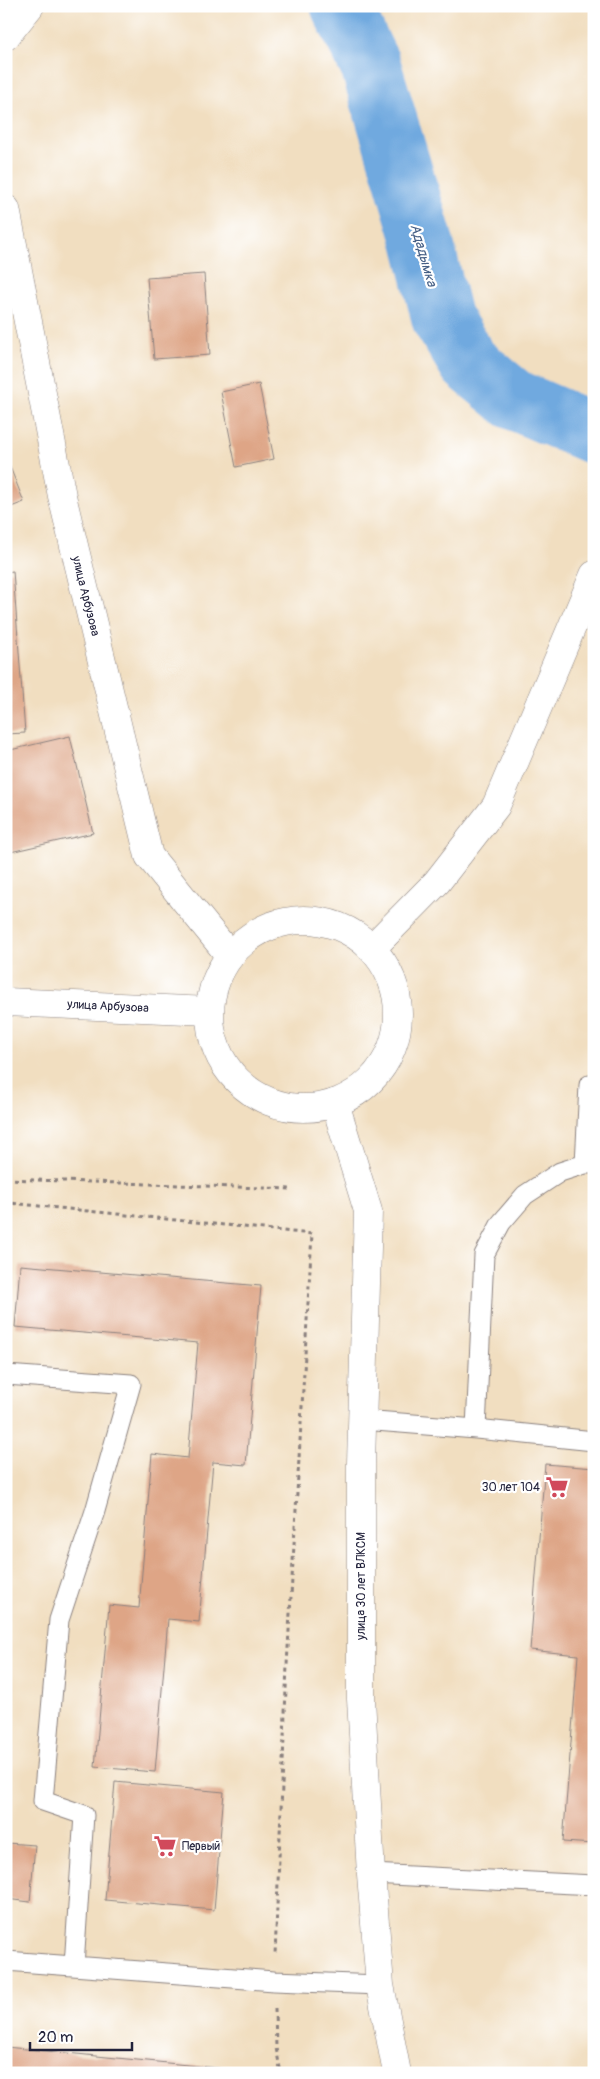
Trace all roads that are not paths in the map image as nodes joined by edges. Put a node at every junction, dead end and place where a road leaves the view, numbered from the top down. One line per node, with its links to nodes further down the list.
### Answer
1 (30, 6): 2 (street)
2 (6, 36)
3 (6, 209): 6 (street, улица Арбузова)
4 (594, 575): 5 (street)
5 (372, 948): 6 (street); 10 (street)
6 (230, 956): 8 (street)
7 (6, 1002): 8 (street, улица Арбузова)
8 (210, 1011): 10 (street)
9 (589, 1085): 11 (lane)
10 (335, 1103): 13 (street, улица 30 лет ВЛКСМ)
11 (589, 1164): 14 (lane)
12 (6, 1375): 19 (lane)
13 (363, 1420): 14 (lane); 16 (street, улица 30 лет ВЛКСМ)
14 (476, 1429): 15 (lane)
15 (594, 1441)
16 (371, 1874): 17 (lane); 20 (street, улица 30 лет ВЛКСМ)
17 (594, 1885)
18 (6, 1961): 19 (lane)
19 (74, 1966): 20 (lane)
20 (380, 1985): 21 (street, улица 30 лет ВЛКСМ)
21 (397, 2073)

